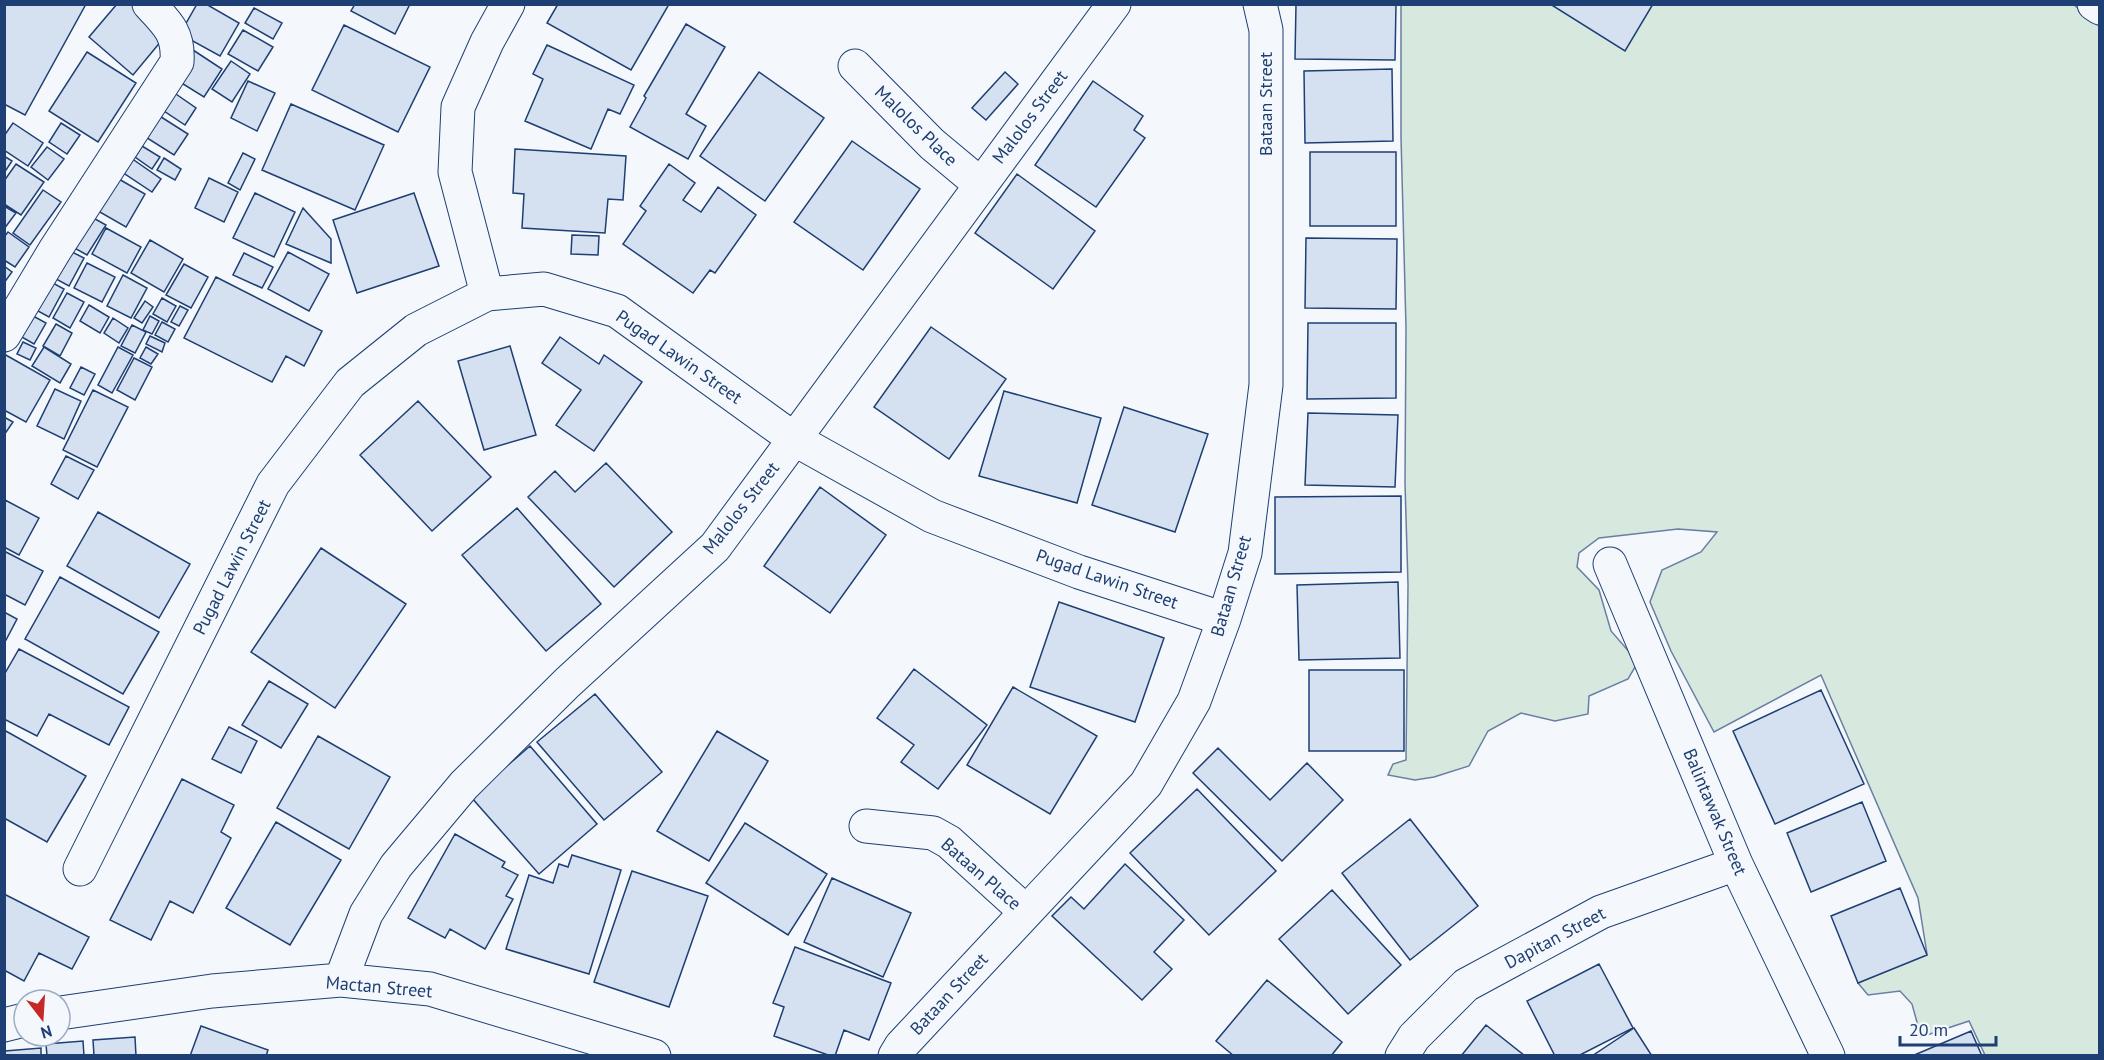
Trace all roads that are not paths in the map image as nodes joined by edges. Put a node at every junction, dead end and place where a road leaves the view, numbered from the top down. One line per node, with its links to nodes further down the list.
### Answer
1 (150, 4): 10 (street)
2 (508, 4): 9 (street)
3 (1114, 4): 8 (street, Malolos Street)
4 (1260, 4): 13 (street, Bataan Street)
5 (2094, 4): 6 (street)
6 (2100, 8)
7 (855, 66): 8 (street, Malolos Place)
8 (980, 184): 11 (street, Malolos Street)
9 (487, 294): 11 (street, Pugad Lawin Street); 16 (street, Pugad Lawin Street)
10 (4, 335)
11 (794, 439): 13 (street, Pugad Lawin Street); 18 (street, Malolos Street)
12 (1610, 564): 15 (street, Balintawak Street)
13 (1224, 619): 17 (street, Bataan Street)
14 (866, 826): 17 (street, Bataan Place)
15 (1736, 864): 22 (street, Dapitan Street); 23 (street, Balintawak Street)
16 (80, 869)
17 (1026, 912): 21 (street, Bataan Street)
18 (341, 980): 19 (street, Mactan Street); 20 (street, Mactan Street)
19 (72, 1011)
20 (654, 1056)
21 (895, 1056)
22 (1402, 1056)
23 (1828, 1056)

